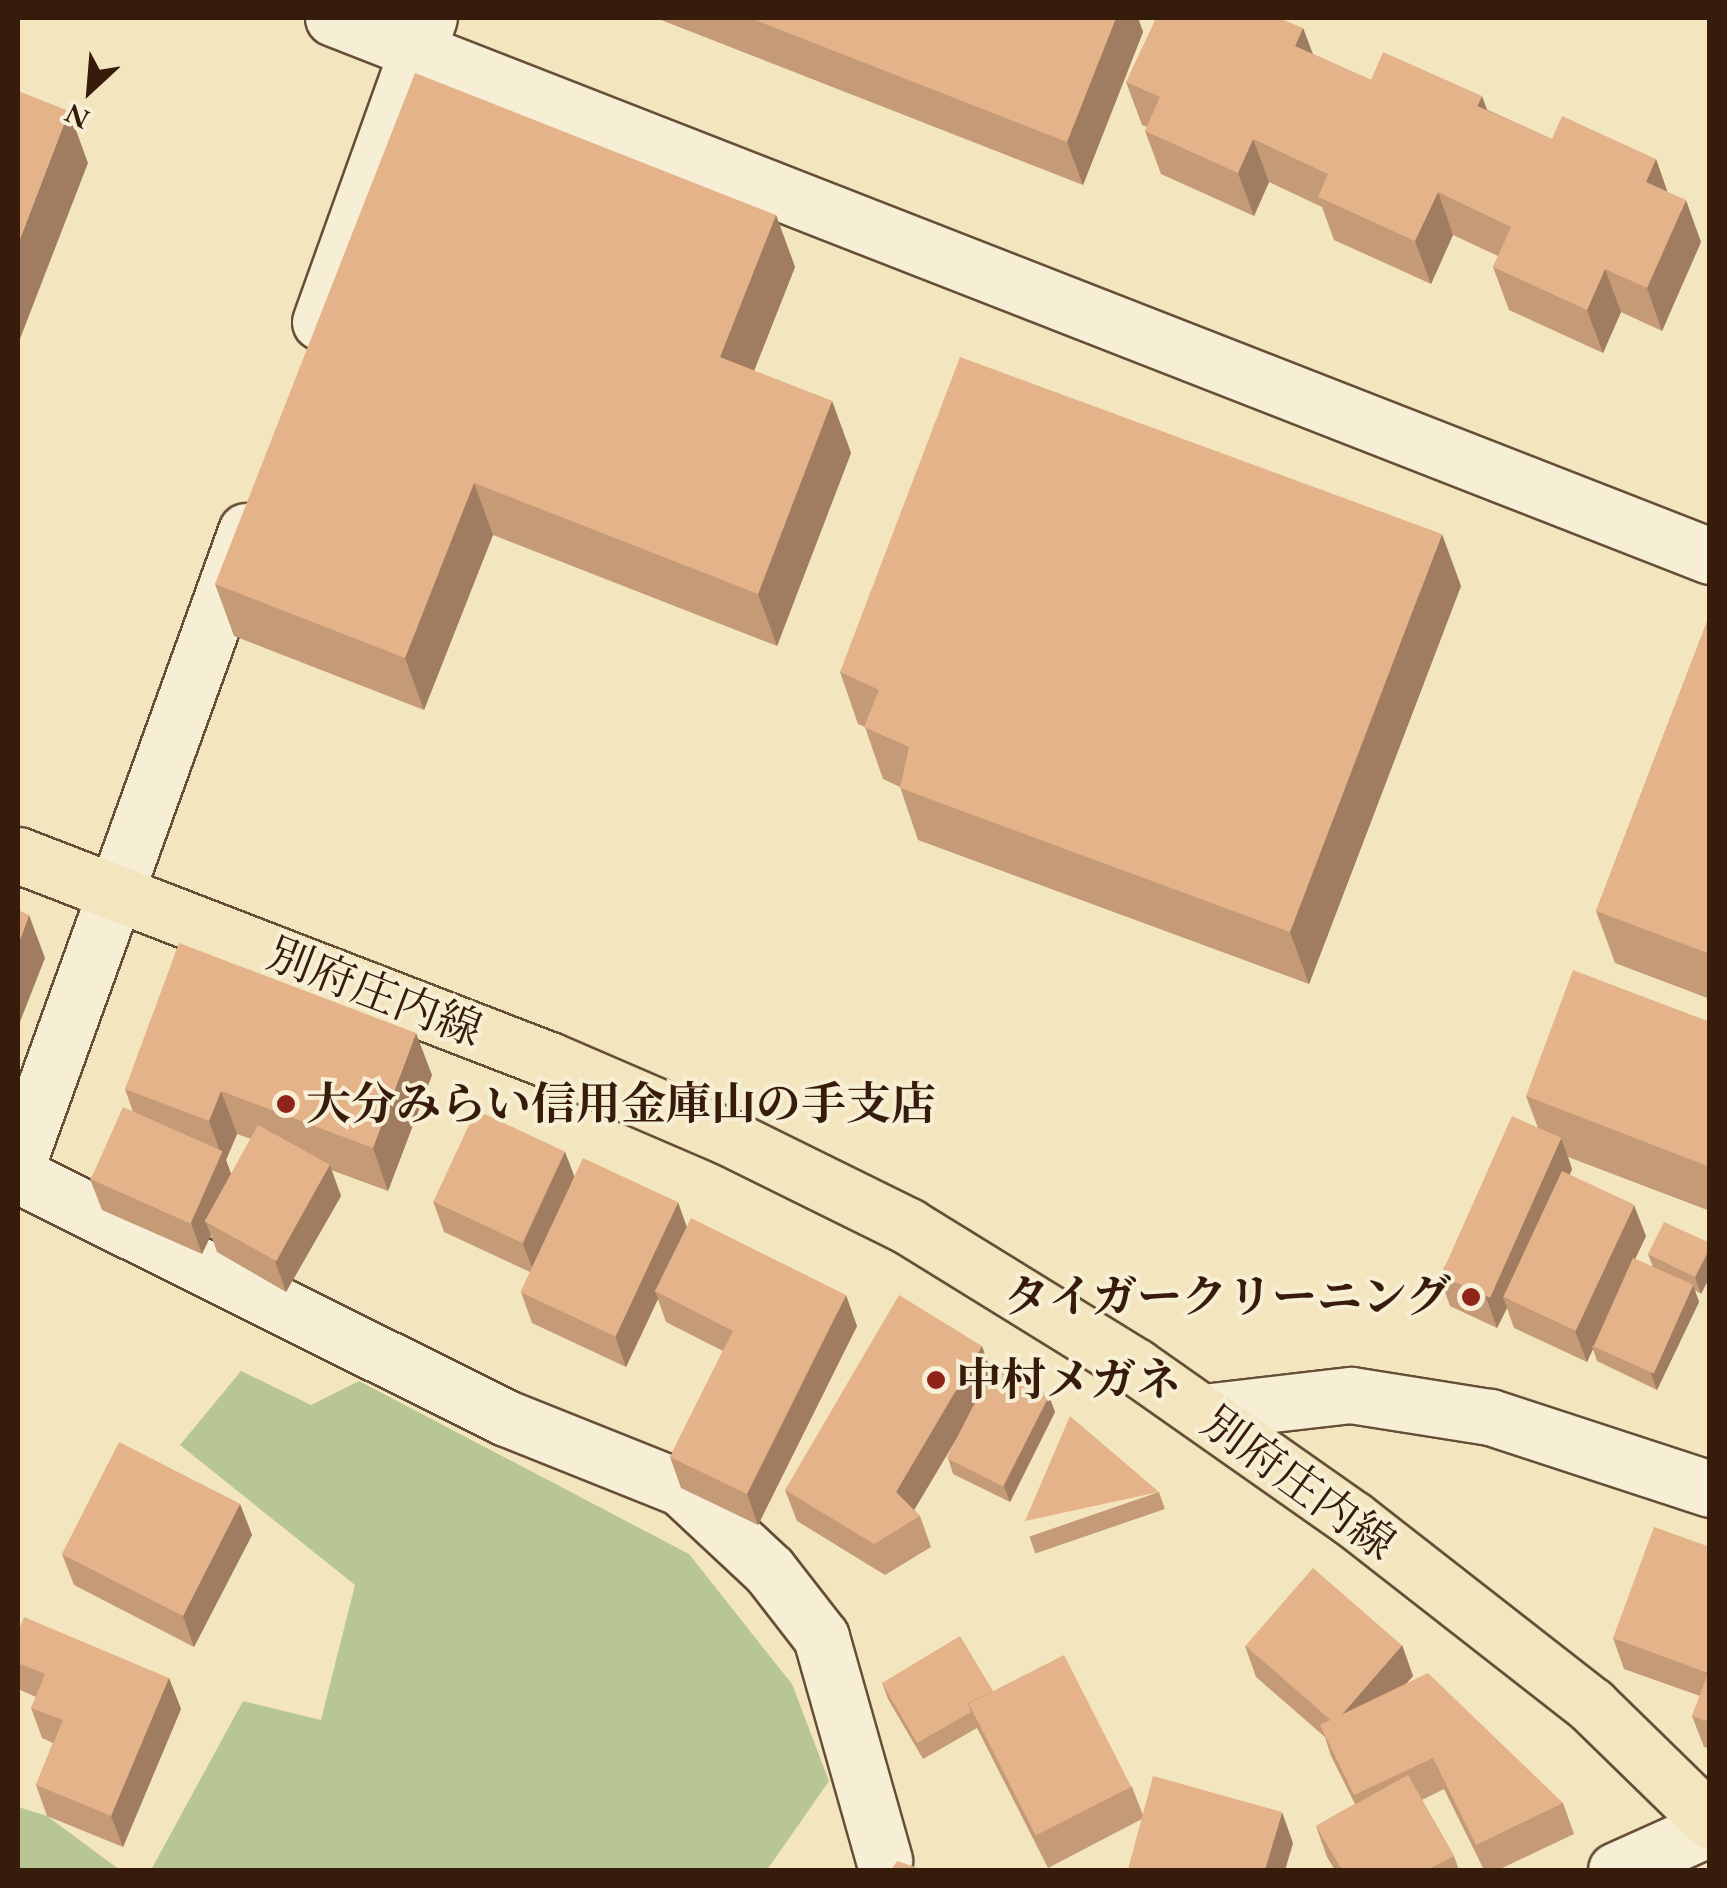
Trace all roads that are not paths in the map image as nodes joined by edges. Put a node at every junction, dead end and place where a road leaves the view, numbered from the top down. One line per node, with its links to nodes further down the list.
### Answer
1 (333, 18): 2 (street)
2 (423, 33): 3 (street); 5 (street)
3 (304, 367)
4 (265, 480): 7 (street)
5 (1710, 556)
6 (18, 855): 7 (main road, 別府庄内線)
7 (118, 892): 8 (street); 10 (main road, 別府庄内線)
8 (18, 1162)
9 (18, 1175): 13 (street)
10 (1204, 1412): 11 (street); 12 (main road, 別府庄内線)
11 (1710, 1489)
12 (1710, 1824): 14 (street)
13 (897, 1867)
14 (1616, 1870)

